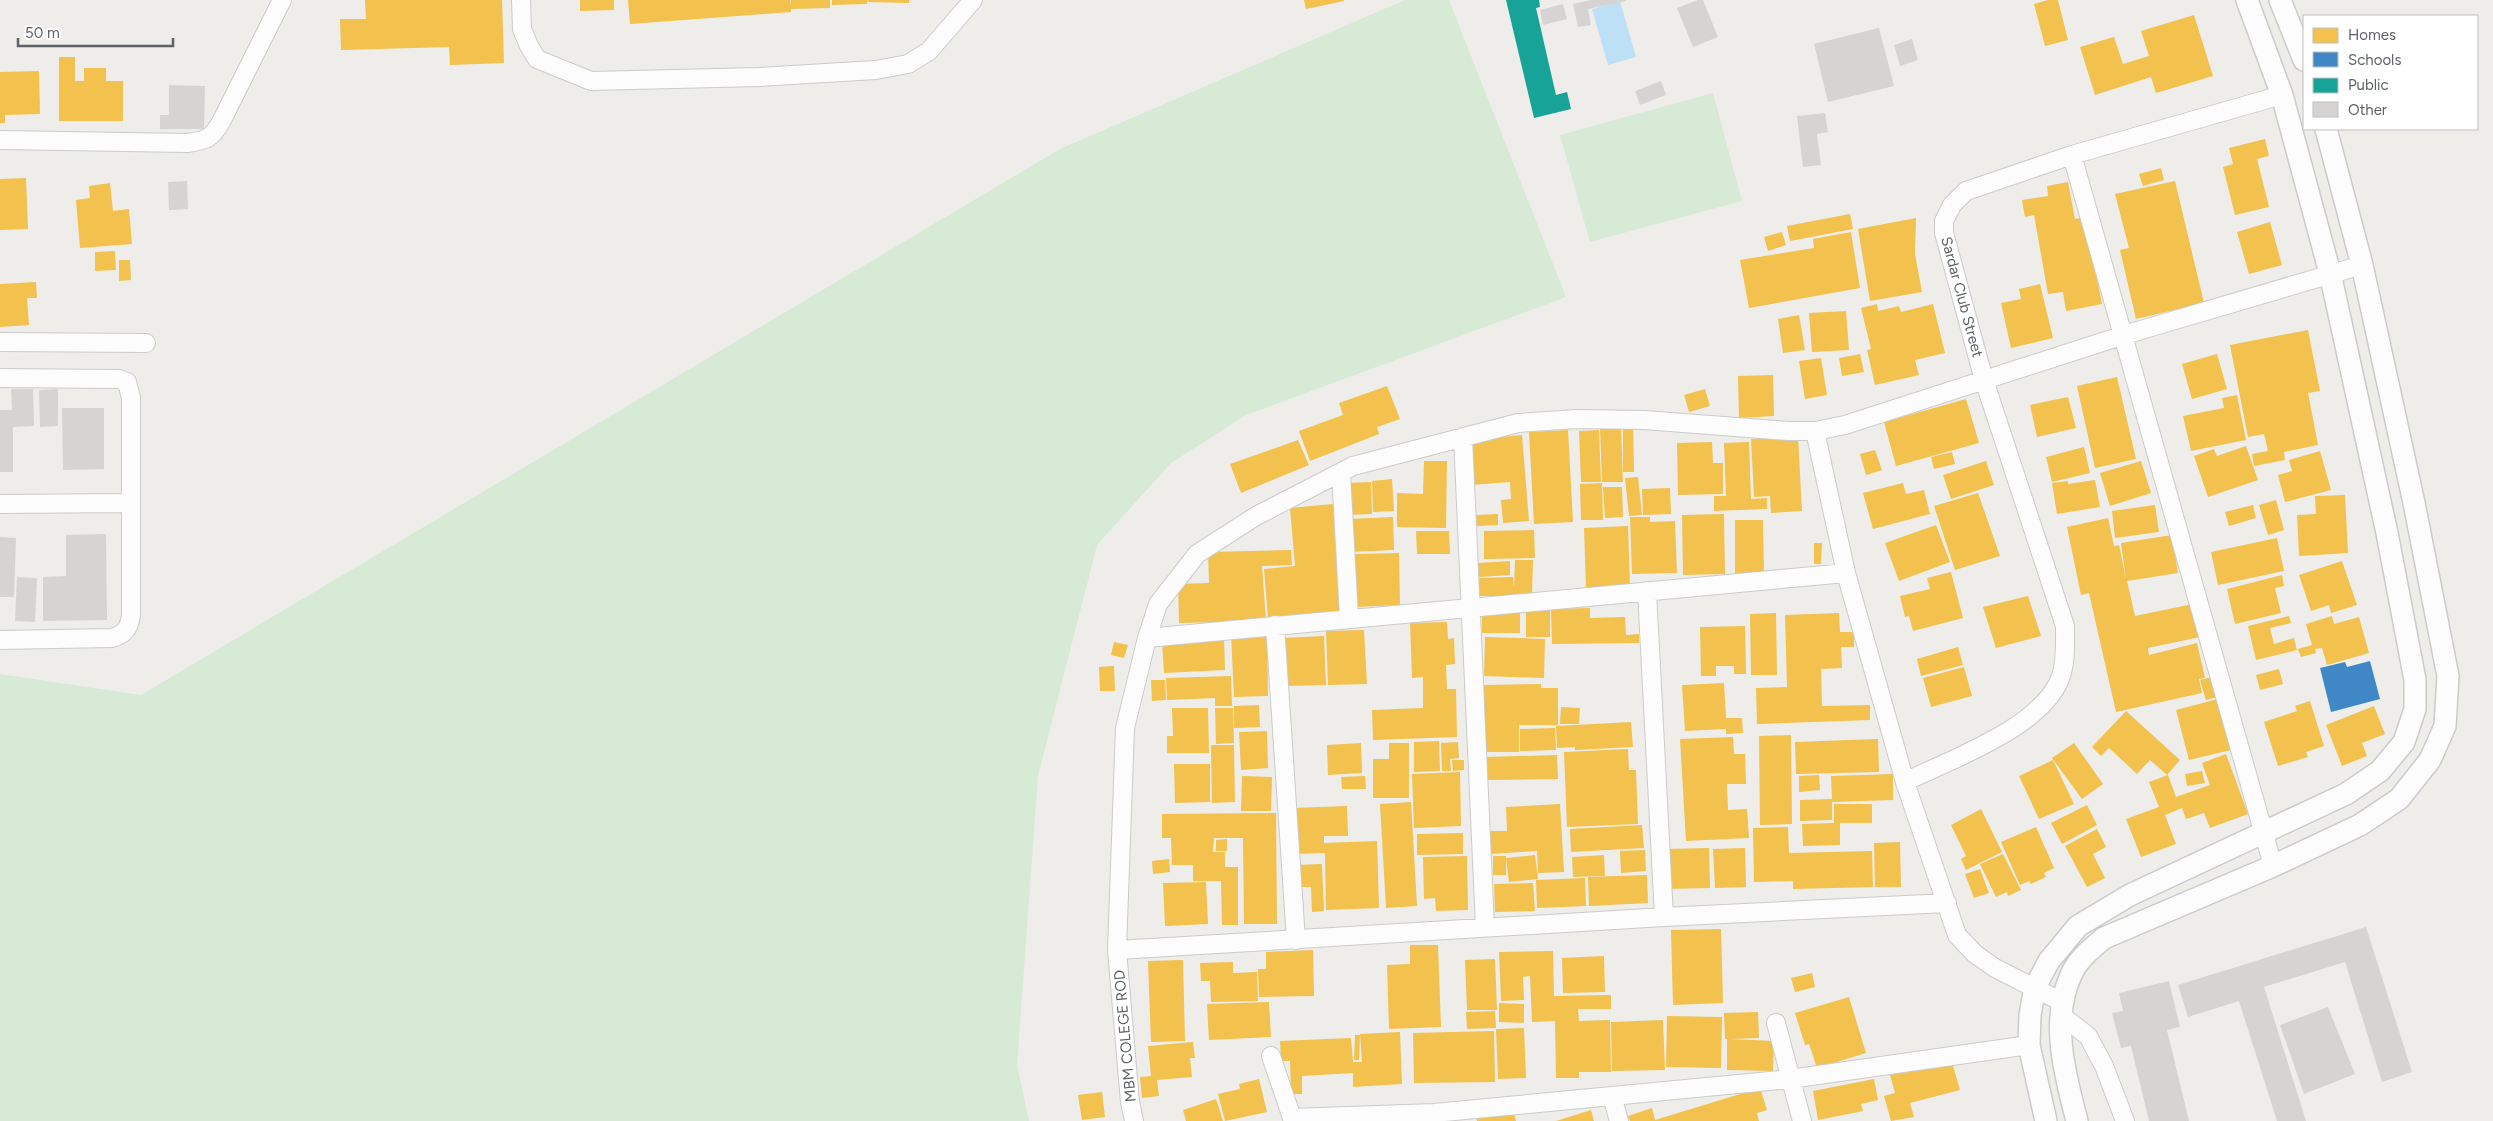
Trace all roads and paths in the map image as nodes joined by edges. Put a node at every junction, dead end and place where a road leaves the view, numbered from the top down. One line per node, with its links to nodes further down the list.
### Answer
1 (282, 0): 9 (street)
2 (521, 0): 3 (street)
3 (973, 0)
4 (2247, 0): 7 (street)
5 (2280, 0): 6 (street)
6 (2303, 58)
7 (2282, 95): 10 (street); 12 (street)
8 (2326, 130): 11 (street)
9 (0, 140)
10 (2072, 155): 13 (street); 17 (street, Sardar Club Street)
11 (2362, 265): 12 (street, MBM COLEGE ROD); 32 (street)
12 (2330, 273): 13 (street, MBM COLEGE ROD); 31 (street)
13 (2124, 335): 17 (street, MBM COLEGE ROD); 31 (street)
14 (0, 342): 15 (street)
15 (146, 343)
16 (0, 378): 21 (street)
17 (1984, 380): 18 (street, MBM COLEGE ROD); 30 (street, Sardar Club Street)
18 (1815, 431): 19 (street, MBM COLEGE ROD); 23 (street)
19 (1463, 437): 20 (street, MBM COLEGE ROD); 25 (street)
20 (1341, 473): 26 (street); 28 (street, MBM COLEGE ROD)
21 (130, 503): 22 (street); 29 (street)
22 (0, 504)
23 (1846, 573): 24 (street); 30 (street)
24 (1647, 591): 25 (street); 34 (street)
25 (1472, 607): 26 (street); 35 (street)
26 (1349, 617): 27 (street)
27 (1275, 625): 28 (street); 36 (street)
28 (1147, 638): 37 (street, MBM COLEGE ROD)
29 (0, 640)
30 (1905, 782): 33 (street)
31 (2264, 834): 32 (street); 38 (street)
32 (2273, 866): 39 (street)
33 (1946, 903): 34 (street); 38 (street)
34 (1664, 917): 35 (street)
35 (1485, 928): 36 (street)
36 (1296, 940): 37 (street)
37 (1117, 950): 47 (street, MBM COLEGE ROD)
38 (2035, 987): 39 (street); 41 (street)
39 (2062, 1009): 51 (street); 52 (street)
40 (1776, 1023): 43 (street)
41 (2029, 1045): 43 (street); 50 (street)
42 (1271, 1056): 46 (street)
43 (1790, 1079): 44 (street); 49 (street)
44 (1612, 1096): 45 (street); 48 (street)
45 (1435, 1117): 46 (street)
46 (1293, 1120)
47 (1134, 1121)
48 (1619, 1121)
49 (1802, 1121)
50 (2046, 1121)
51 (2077, 1121)
52 (2125, 1121)

